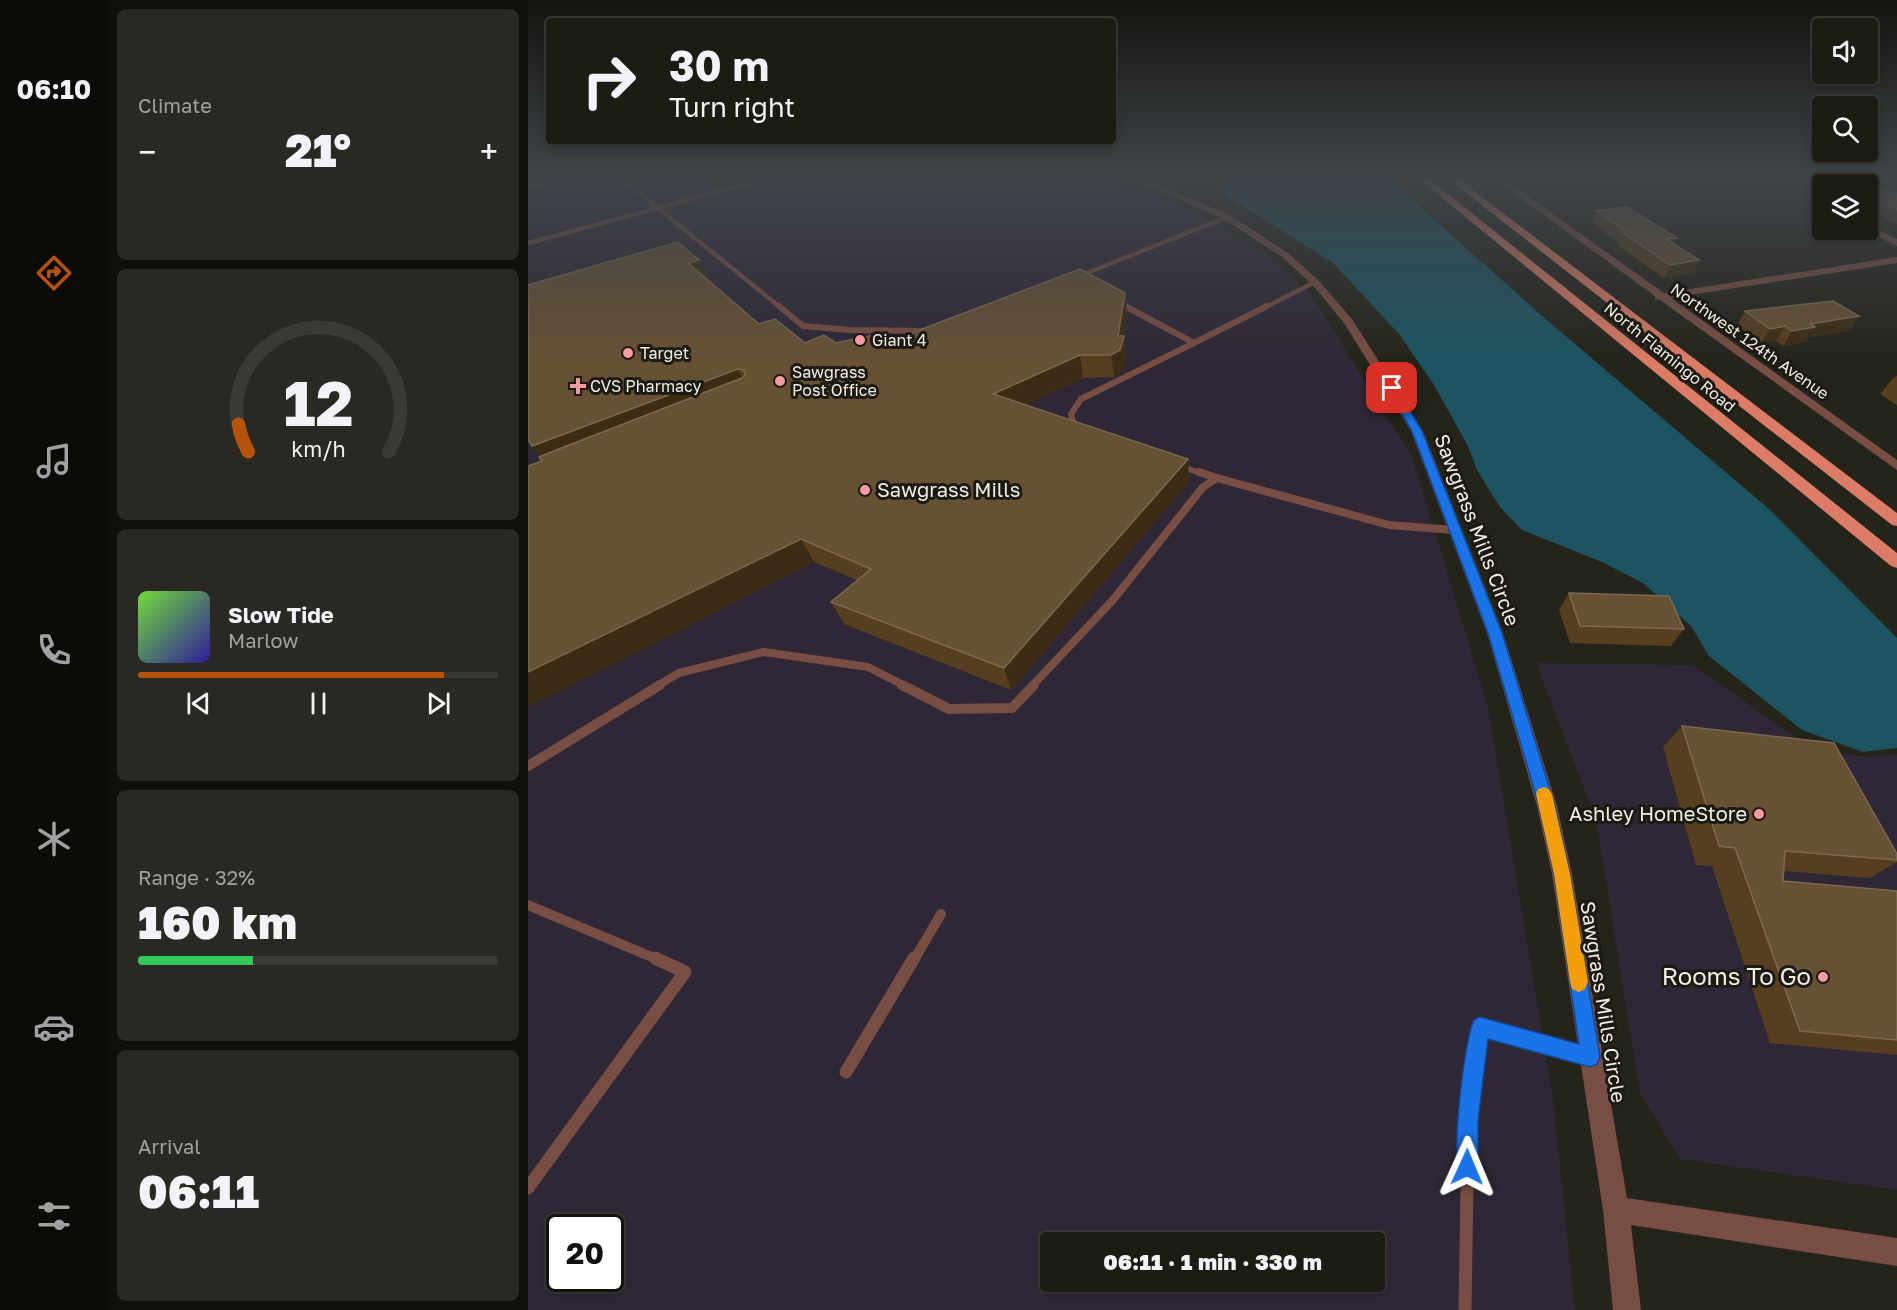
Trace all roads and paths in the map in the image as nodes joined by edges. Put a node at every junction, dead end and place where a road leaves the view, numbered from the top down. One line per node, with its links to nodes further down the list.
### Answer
1 (697, 239): 12 (lane)
2 (1172, 239): 9 (lane)
3 (1261, 239): 8 (street, Sawgrass Mills Circle)
4 (1498, 239): 20 (highway, North Flamingo Road)
5 (1530, 239): 18 (highway, North Flamingo Road)
6 (1580, 239): 10 (street, Northwest 124th Avenue)
7 (1897, 260): 10 (street)
8 (1316, 282): 13 (lane); 19 (street, Sawgrass Mills Circle)
9 (1083, 283)
10 (1659, 297): 16 (street, Northwest 124th Avenue)
11 (1110, 298): 13 (lane)
12 (935, 330)
13 (1194, 343): 14 (lane)
14 (1079, 431)
15 (1172, 463): 17 (lane)
16 (1897, 466)
17 (1217, 478): 19 (lane); 21 (lane)
18 (1897, 521)
19 (1454, 530): 24 (street, Sawgrass Mills Circle)
20 (1897, 562)
21 (528, 766)
22 (528, 905): 26 (lane)
23 (941, 914): 25 (lane)
24 (1590, 1057): 27 (street, Sawgrass Mills Circle); 29 (lane)
25 (846, 1072)
26 (528, 1188)
27 (1616, 1210): 28 (street); 30 (street, Sawgrass Mills Circle)
28 (1897, 1252)
29 (1465, 1310)
30 (1627, 1310)

